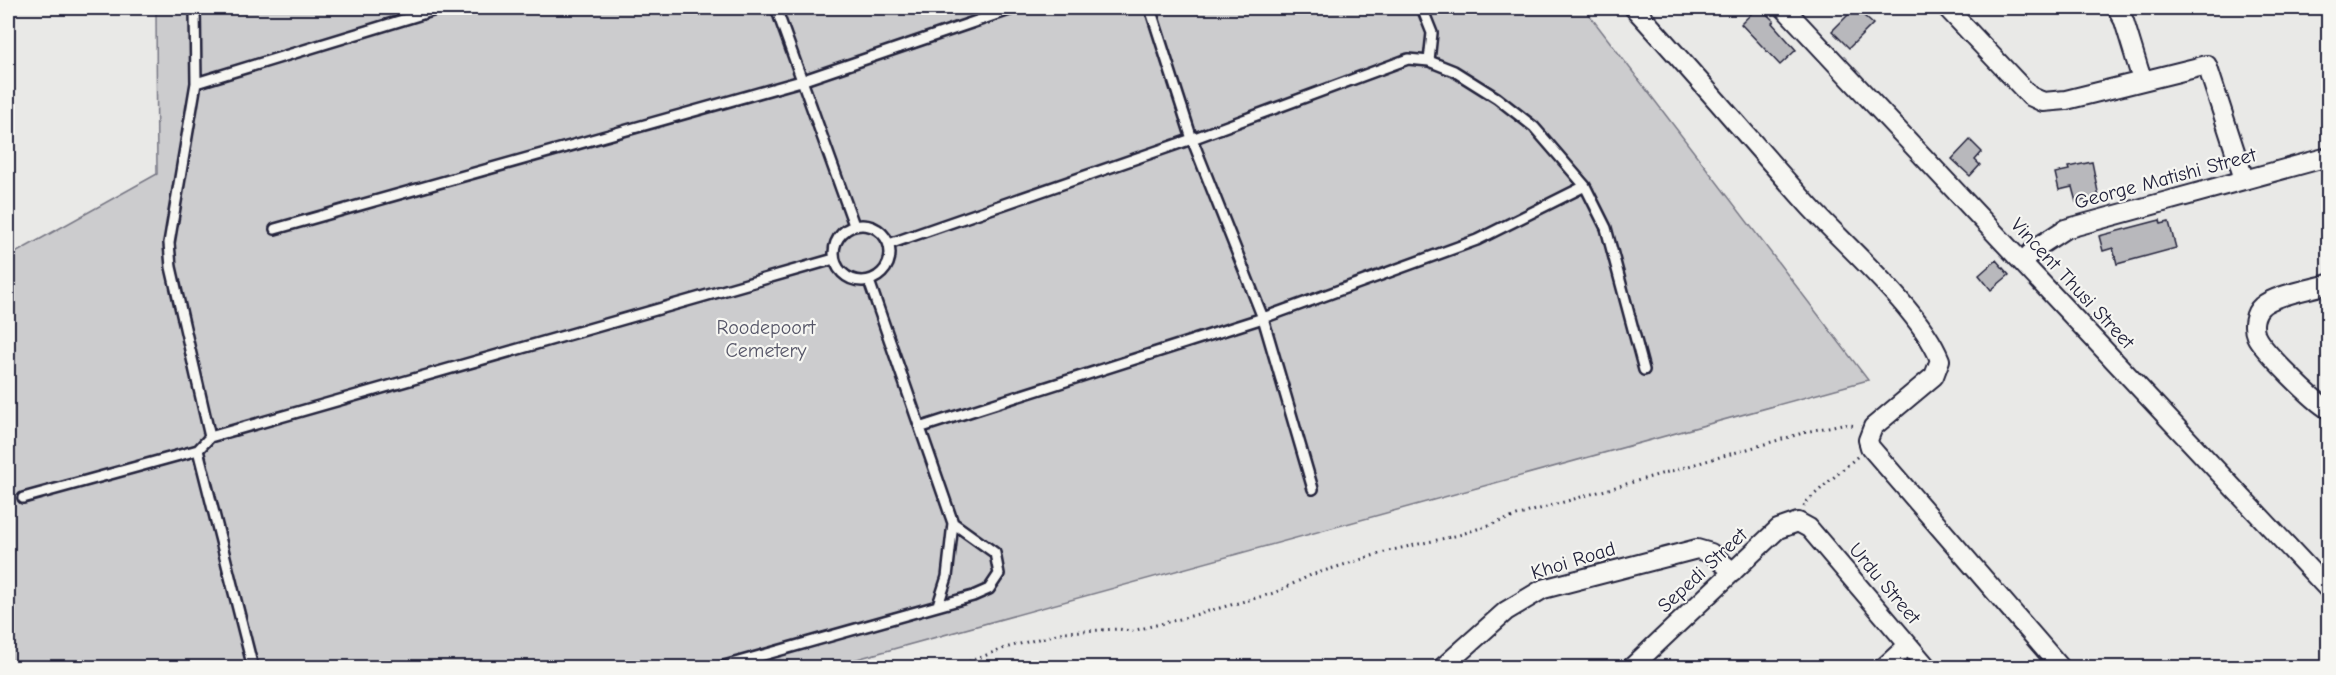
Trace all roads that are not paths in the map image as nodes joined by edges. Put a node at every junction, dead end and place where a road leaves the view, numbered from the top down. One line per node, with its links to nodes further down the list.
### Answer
1 (195, 8): 14 (lane)
2 (442, 8): 14 (lane)
3 (776, 8): 13 (lane)
4 (1015, 8): 13 (lane)
5 (1150, 8): 15 (lane)
6 (1422, 8): 11 (lane)
7 (1634, 8): 46 (street)
8 (1784, 8): 23 (street, Vincent Thusi Street)
9 (1947, 8): 12 (street)
10 (2117, 8): 12 (street)
11 (1429, 61): 15 (lane); 18 (lane)
12 (2142, 80): 17 (street)
13 (801, 81): 19 (lane); 20 (lane)
14 (196, 83): 30 (lane)
15 (1192, 139): 21 (lane); 26 (lane)
16 (2328, 157): 17 (street, George Matishi Street)
17 (2244, 179): 23 (street, George Matishi Street)
18 (1586, 186): 26 (lane); 27 (lane)
19 (854, 225): 21 (lane); 22 (lane)
20 (275, 229)
21 (889, 244): 24 (lane)
22 (834, 259): 24 (lane); 30 (lane)
23 (2022, 262): 37 (street, Vincent Thusi Street)
24 (869, 281): 29 (lane)
25 (2328, 284): 28 (street)
26 (1263, 318): 29 (lane); 32 (lane)
27 (1644, 370)
28 (2328, 408)
29 (922, 426): 34 (lane)
30 (210, 437): 31 (lane)
31 (198, 450): 33 (lane); 40 (lane)
32 (1313, 489)
33 (23, 498)
34 (953, 523): 38 (lane); 38 (lane)
35 (1803, 525): 36 (street, Sepedi Street); 39 (street, Urdu Street)
36 (1732, 572): 42 (street, Khoi Road); 43 (street, Sepedi Street)
37 (2328, 589)
38 (938, 605): 41 (lane)
39 (1908, 645): 44 (street); 45 (street, Urdu Street)
40 (253, 668)
41 (717, 668)
42 (1442, 668)
43 (1631, 668)
44 (1884, 668)
45 (1928, 668)
46 (2061, 668)

